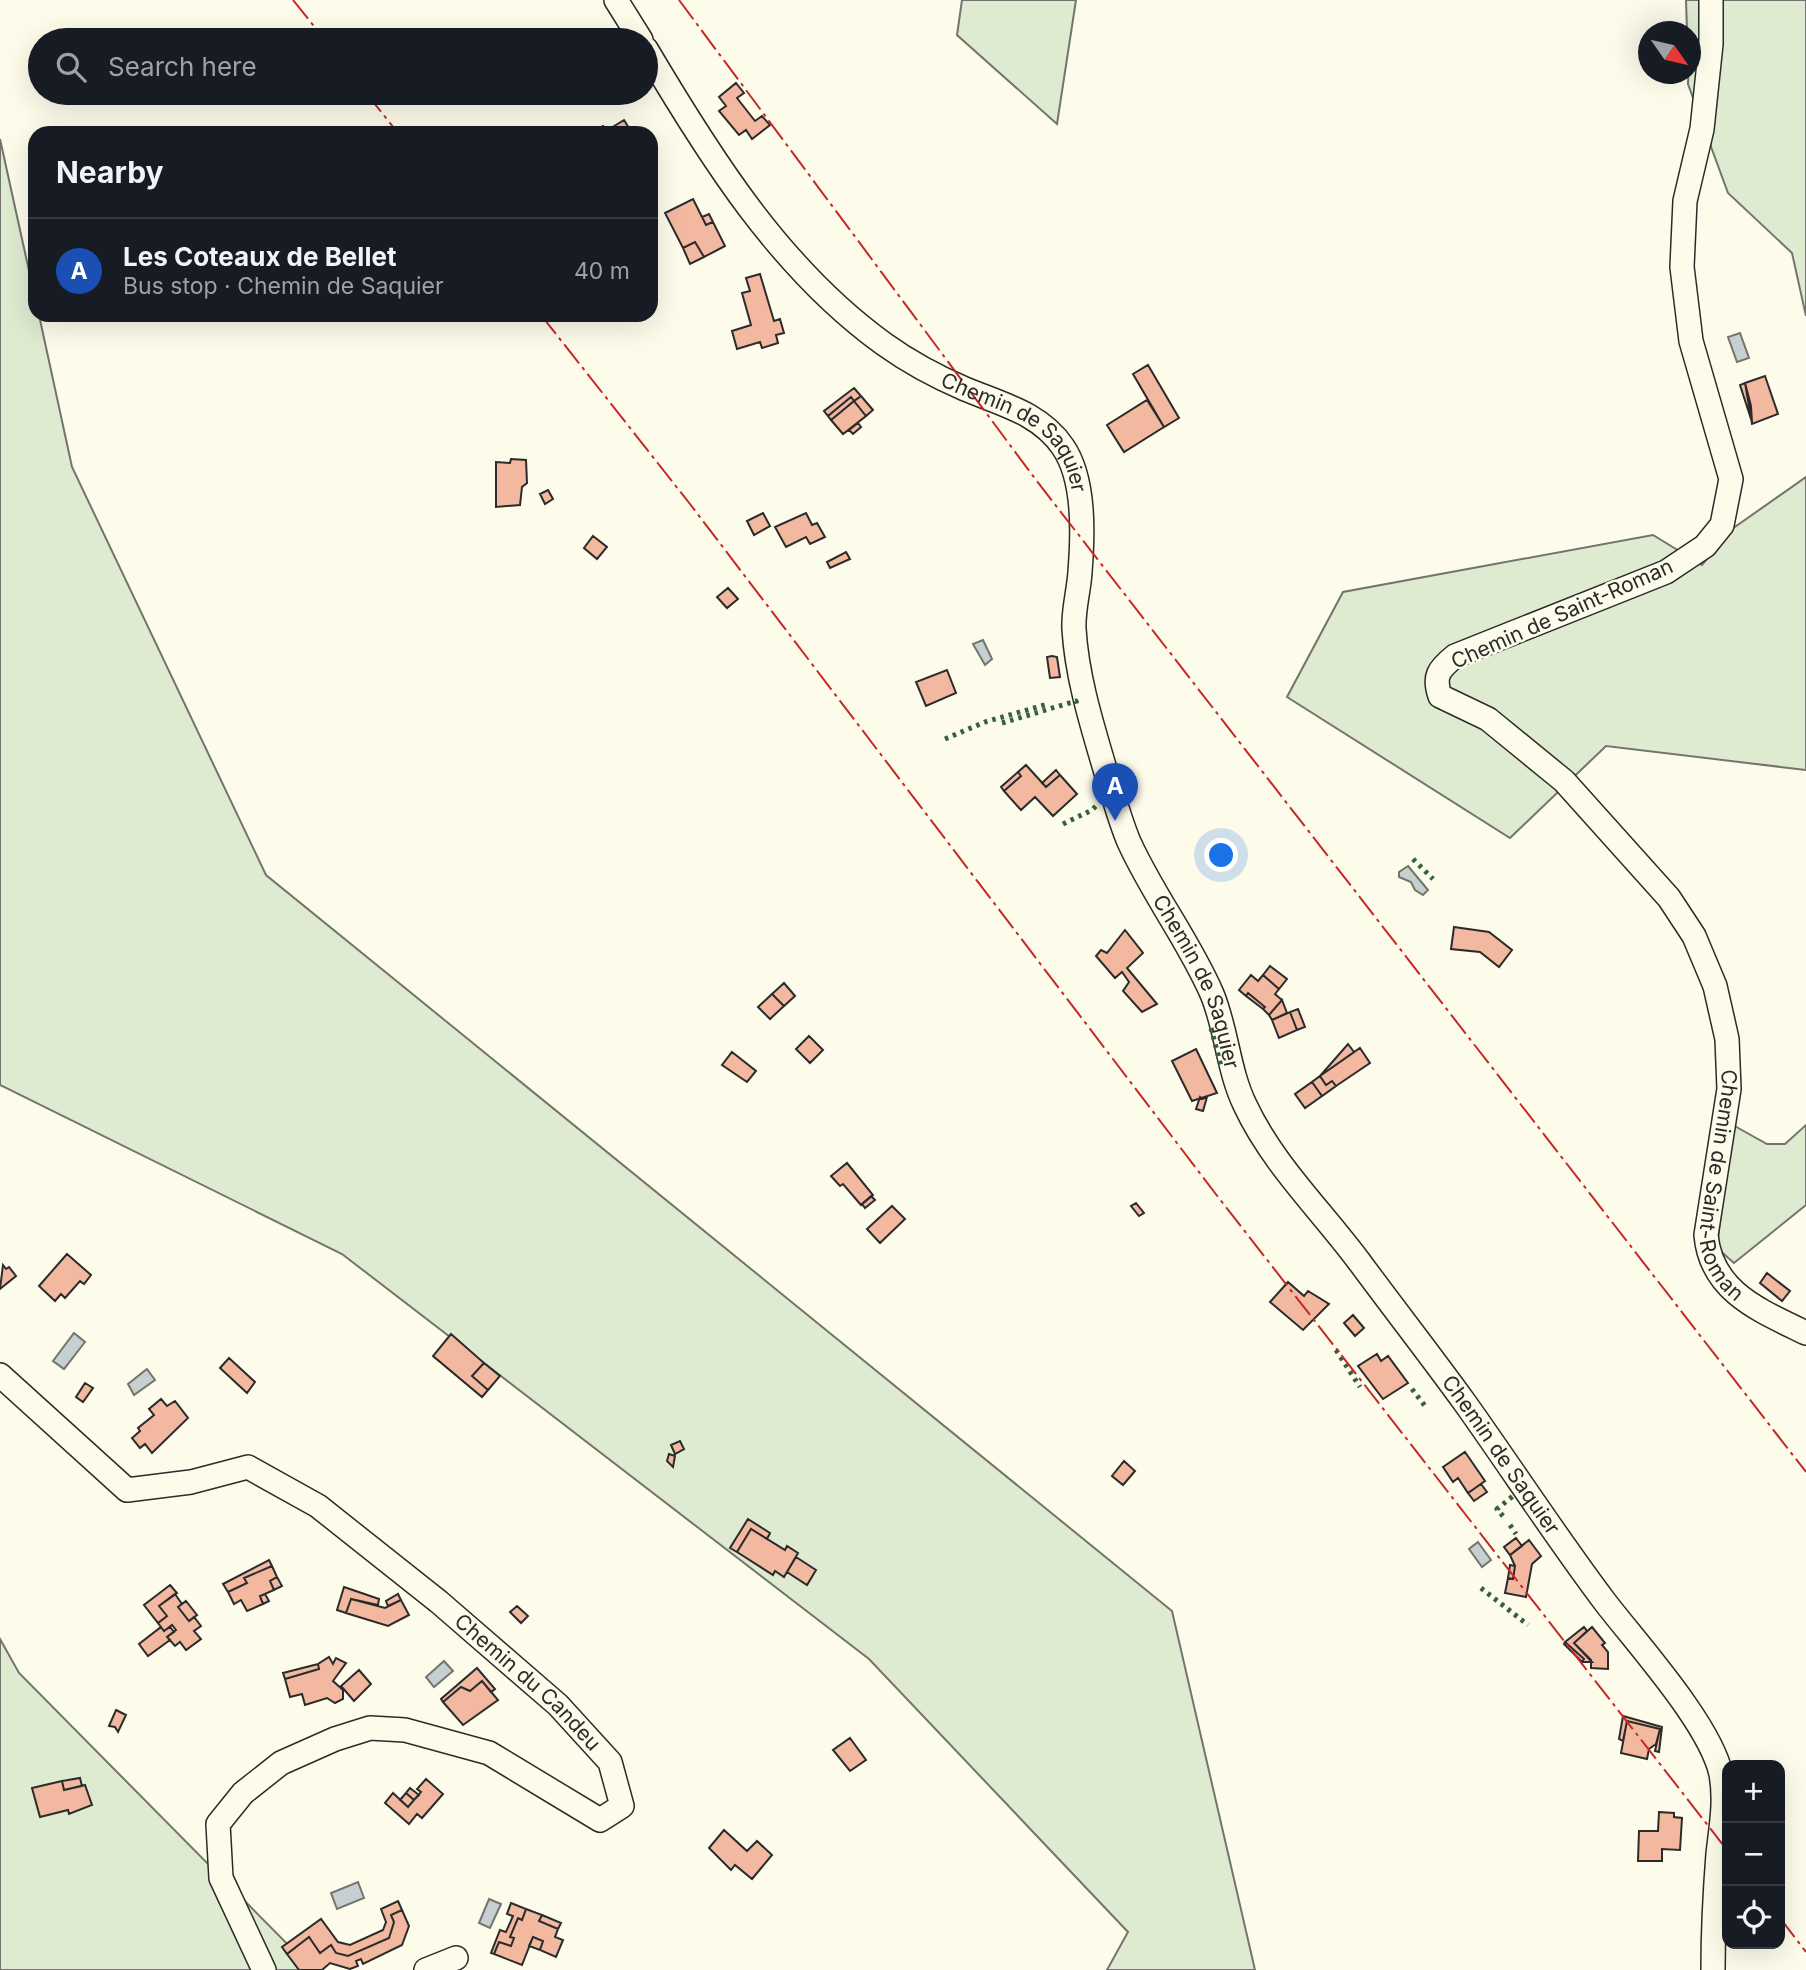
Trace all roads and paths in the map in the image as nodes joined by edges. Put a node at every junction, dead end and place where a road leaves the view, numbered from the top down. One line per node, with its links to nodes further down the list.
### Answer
1 (616, 0): 3 (street)
2 (1711, 0): 5 (street, Chemin de Saint-Roman)
3 (634, 28)
4 (658, 69): 10 (street, Chemin de Saquier)
5 (1806, 1333)
6 (0, 1375): 8 (street, Chemin du Candeu)
7 (456, 1958): 9 (street)
8 (264, 1970)
9 (426, 1970)
10 (1713, 1970)

